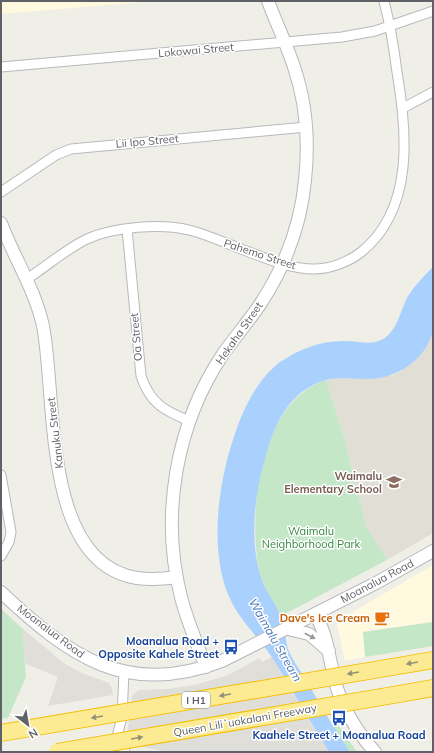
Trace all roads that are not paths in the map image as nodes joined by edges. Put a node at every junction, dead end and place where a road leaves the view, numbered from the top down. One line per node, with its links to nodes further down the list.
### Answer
1 (268, 1): 5 (street, Hekaha Street)
2 (384, 1): 4 (street, Pahemo Street)
3 (433, 11): 4 (street, Lokowai Street)
4 (390, 26): 5 (street, Lokowai Street); 8 (street, Pahemo Street)
5 (285, 42): 6 (street, Lokowai Street); 9 (street, Hekaha Street)
6 (1, 67)
7 (433, 92): 8 (street)
8 (403, 108): 13 (street, Pahemo Street)
9 (306, 127): 10 (street, Lii Ipo Street); 13 (street, Hekaha Street)
10 (1, 192)
11 (1, 223): 14 (street, Kanuku Street)
12 (127, 229): 13 (street, Pahemo Street); 14 (street, Pahemo Street); 15 (street, Oa Street)
13 (283, 263): 15 (street, Hekaha Street)
14 (27, 279): 19 (street, Kanuku Street)
15 (190, 421): 19 (street, Hekaha Street)
16 (1, 475): 18 (street)
17 (433, 551): 21 (street, Moanalua Road)
18 (1, 556)
19 (177, 577): 25 (street, Hekaha Street)
20 (1, 592): 26 (street, Moanalua Road)
21 (316, 614): 22 (street, Moanalua Road); 23 (street)
22 (288, 629): 23 (street, one-way to 23); 25 (street, Moanalua Road)
23 (329, 651): 32 (street)
24 (433, 660): 28 (highway, I H1, one-way to 28, bridge)
25 (206, 667): 26 (street, Moanalua Road)
26 (124, 672): 29 (street)
27 (433, 688): 30 (highway, Queen Liliʻuokalani Freeway, one-way to 27, bridge)
28 (1, 733)
29 (114, 750): 31 (street)
30 (57, 752)
31 (125, 752)
32 (375, 752)

